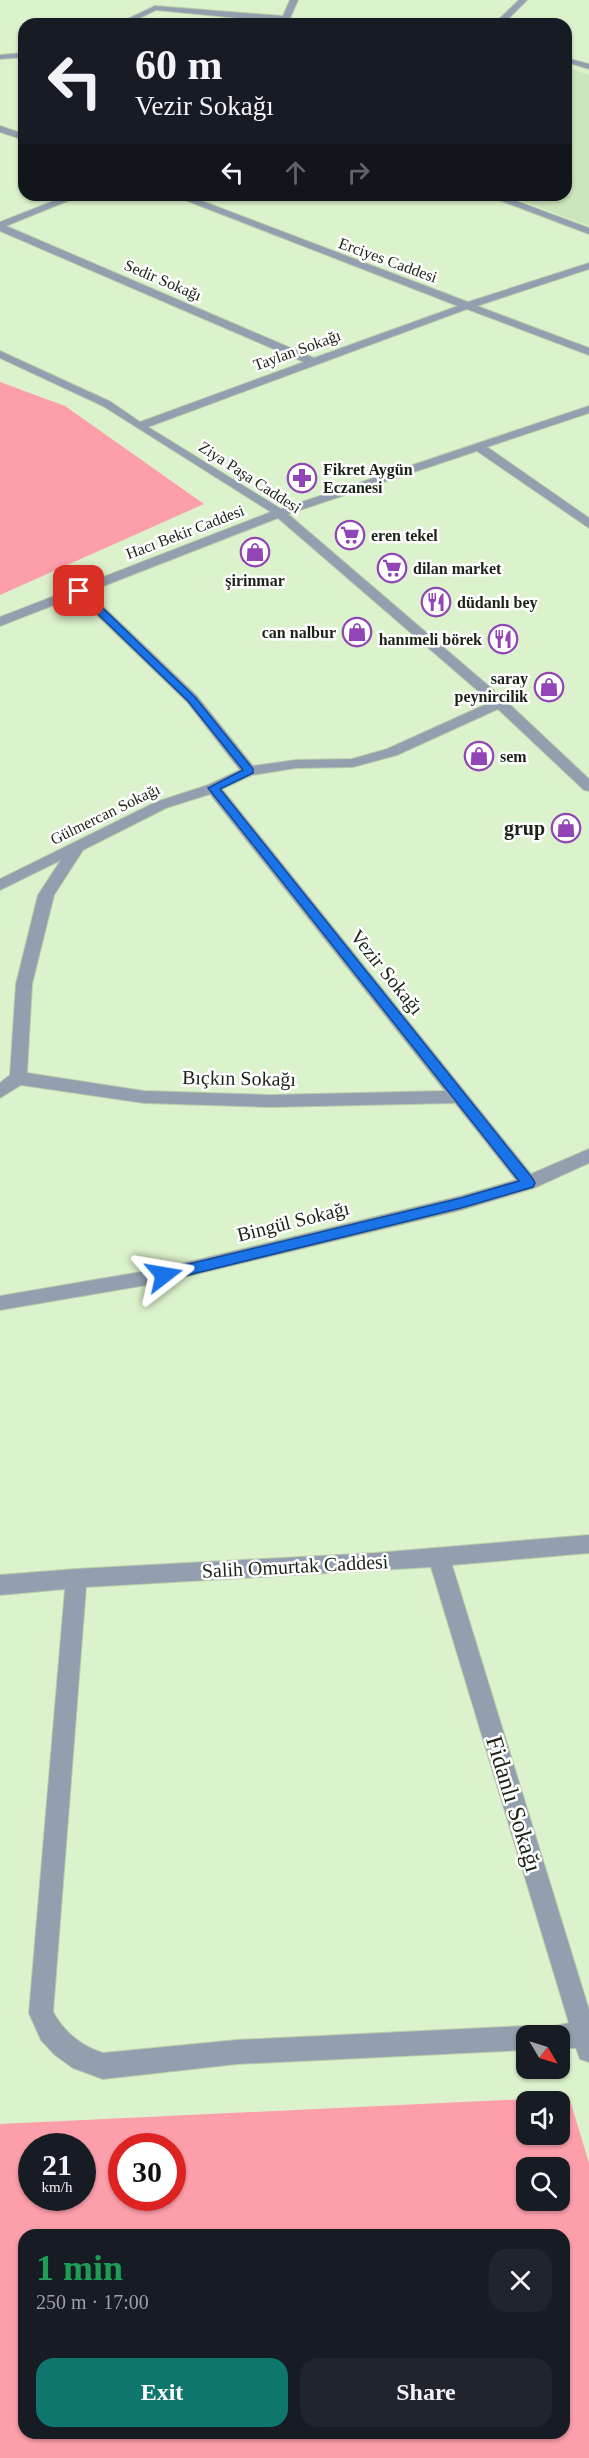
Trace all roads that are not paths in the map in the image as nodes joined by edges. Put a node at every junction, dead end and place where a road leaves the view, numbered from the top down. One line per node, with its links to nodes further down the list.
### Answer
1 (294, 0): 6 (street)
2 (523, 0): 7 (street)
3 (157, 4): 4 (street); 5 (street)
4 (132, 18)
5 (269, 18)
6 (286, 18)
7 (504, 18)
8 (18, 56): 9 (street)
9 (0, 57)
10 (572, 62): 11 (street)
11 (589, 67)
12 (0, 129): 13 (street)
13 (18, 135)
14 (62, 201): 17 (street)
15 (193, 201): 20 (street, Erciyes Caddesi)
16 (507, 201): 18 (street)
17 (0, 226): 23 (street, Sedir Sokağı)
18 (589, 231)
19 (589, 266): 20 (street, Taylan Sokağı)
20 (466, 306): 21 (street, Erciyes Caddesi); 23 (street, Taylan Sokağı)
21 (589, 352)
22 (0, 354): 25 (street, Ziya Paşa Caddesi)
23 (315, 362): 25 (street, Taylan Sokağı)
24 (589, 409): 26 (street, Hacı Bekir Caddesi)
25 (139, 426): 27 (street, Ziya Paşa Caddesi)
26 (479, 447): 27 (street, Hacı Bekir Caddesi); 28 (street)
27 (280, 513): 29 (street, Hacı Bekir Caddesi); 31 (street, Ziya Paşa Caddesi)
28 (589, 525)
29 (79, 591): 30 (street, Hacı Bekir Caddesi); 32 (street)
30 (0, 622)
31 (500, 703): 32 (street, Gülmercan Sokağı); 33 (street, Ziya Paşa Caddesi)
32 (249, 771): 34 (street, Gülmercan Sokağı)
33 (589, 787)
34 (213, 788): 35 (street, Gülmercan Sokağı); 39 (street, Vezir Sokağı)
35 (77, 848): 36 (street, Gülmercan Sokağı); 37 (street)
36 (0, 885)
37 (18, 1078): 38 (street); 39 (street, Bıçkın Sokağı)
38 (0, 1092)
39 (460, 1097): 41 (street, Vezir Sokağı)
40 (587, 1160): 41 (street, Bingül Sokağı)
41 (528, 1183): 42 (street, Bingül Sokağı)
42 (0, 1303)
43 (589, 1544): 44 (street, Salih Omurtak Caddesi)
44 (439, 1557): 45 (street, Salih Omurtak Caddesi); 49 (street, Fidanlı Sokağı)
45 (76, 1578): 46 (street, Salih Omurtak Caddesi); 48 (street)
46 (0, 1585)
47 (570, 2037): 49 (street)
48 (516, 2038)
49 (588, 2040)

